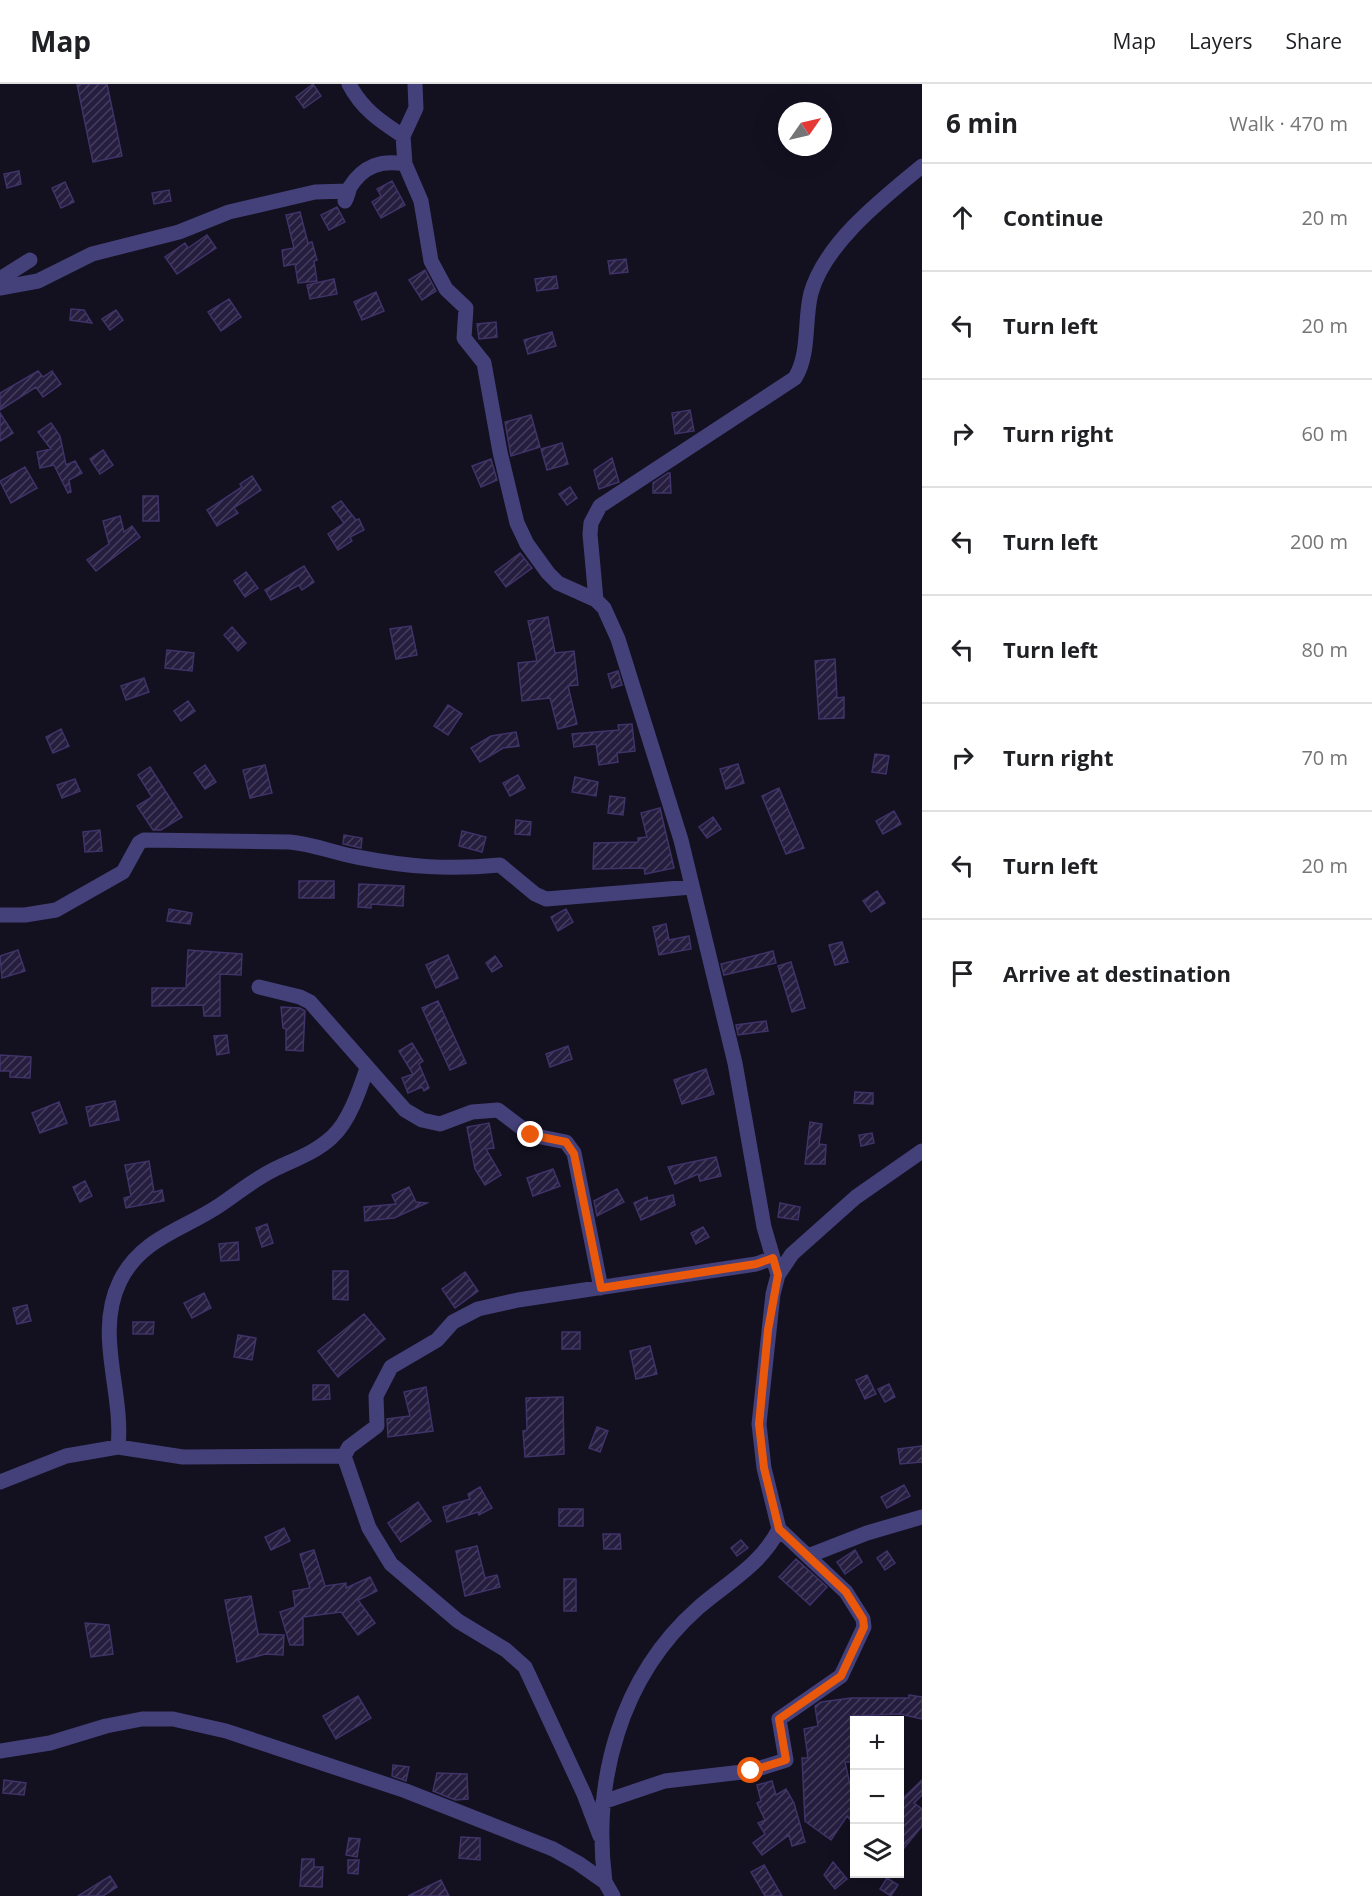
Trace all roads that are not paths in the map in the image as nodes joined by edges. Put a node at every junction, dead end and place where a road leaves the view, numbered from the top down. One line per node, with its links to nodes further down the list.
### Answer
1 (349, 84): 3 (street)
2 (415, 84): 3 (street)
3 (403, 136): 4 (street)
4 (405, 164): 8 (street); 9 (street)
5 (921, 167): 9 (street)
6 (30, 260): 7 (street)
7 (0, 279)
8 (0, 288)
9 (596, 600): 10 (street)
10 (692, 887): 11 (street); 15 (street)
11 (0, 915)
12 (260, 987): 13 (street)
13 (366, 1068): 17 (street); 18 (street)
14 (922, 1151): 16 (street)
15 (773, 1258): 16 (street); 17 (street)
16 (778, 1275): 22 (street)
17 (601, 1288): 19 (street)
18 (118, 1447): 19 (street); 20 (street)
19 (344, 1456): 26 (street)
20 (0, 1482)
21 (922, 1517): 23 (street)
22 (779, 1529): 23 (street); 25 (street)
23 (808, 1556): 25 (street)
24 (0, 1751): 27 (street)
25 (603, 1802): 26 (street)
26 (600, 1836): 27 (street)
27 (605, 1882): 28 (street)
28 (613, 1896)

